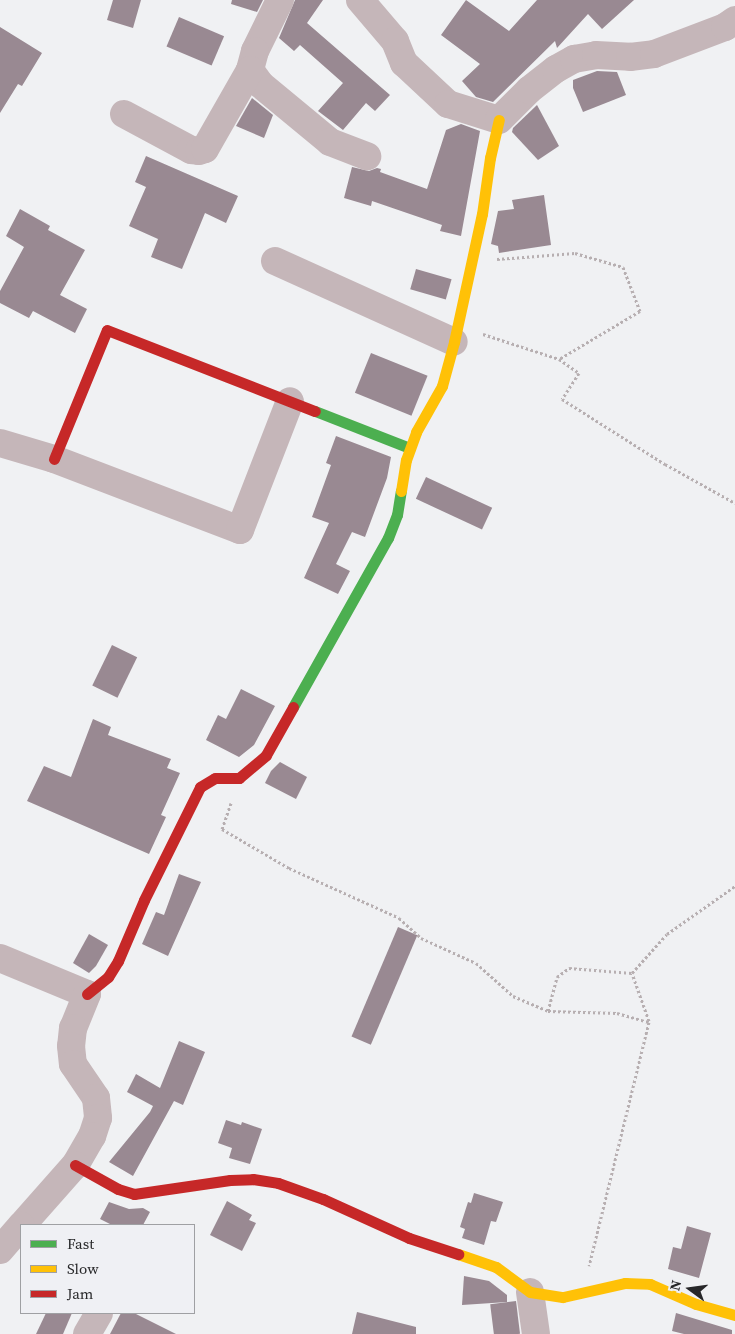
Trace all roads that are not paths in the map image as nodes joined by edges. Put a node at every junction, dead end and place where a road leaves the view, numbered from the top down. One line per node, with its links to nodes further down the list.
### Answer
1 (280, 0): 4 (street)
2 (360, 0): 6 (street)
3 (735, 20): 6 (street)
4 (250, 70): 5 (street); 7 (street)
5 (124, 114)
6 (499, 120): 9 (street)
7 (367, 156)
8 (275, 262): 9 (street)
9 (456, 335): 12 (street)
10 (290, 401): 12 (street); 13 (street); 13 (street)
11 (0, 442): 13 (street)
12 (410, 448): 15 (street)
13 (54, 459)
14 (0, 958): 15 (street)
15 (87, 994): 16 (street)
16 (75, 1165): 17 (street); 20 (street)
17 (24, 1224)
18 (20, 1228): 19 (street)
19 (0, 1250)
20 (530, 1292): 22 (street); 24 (street)
21 (98, 1314): 23 (street)
22 (735, 1315)
23 (87, 1334)
24 (536, 1334)

